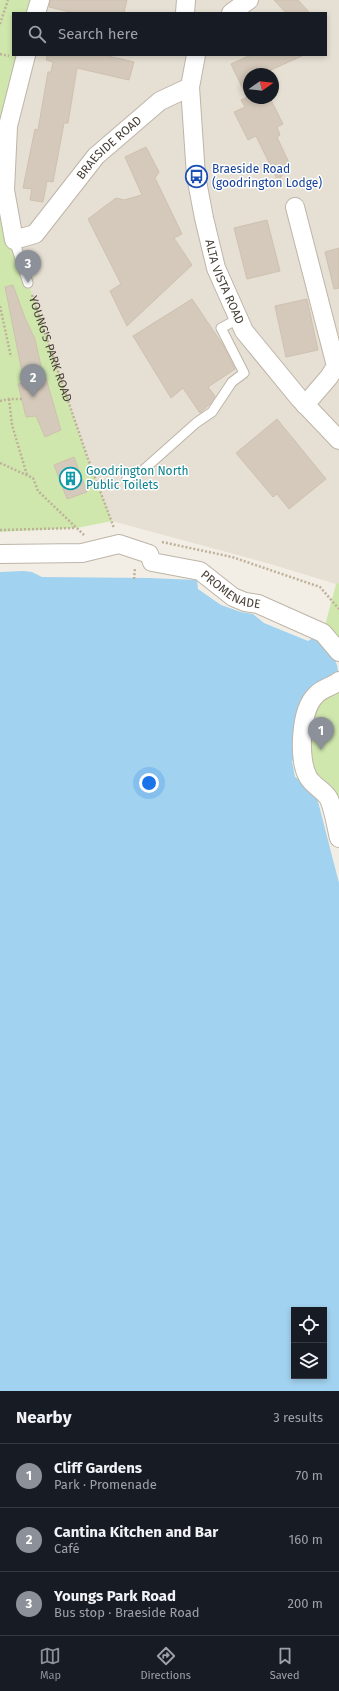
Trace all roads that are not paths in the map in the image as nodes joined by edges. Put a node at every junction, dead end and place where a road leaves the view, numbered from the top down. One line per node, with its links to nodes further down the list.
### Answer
1 (40, 0): 4 (street)
2 (186, 0): 5 (street)
3 (249, 0): 6 (street)
4 (36, 12)
5 (185, 12)
6 (232, 12)
7 (26, 56): 11 (street, YOUNG'S PARK ROAD)
8 (196, 56): 9 (street)
9 (190, 88): 11 (street, BRAESIDE ROAD); 13 (street, ALTA VISTA ROAD)
10 (295, 208): 14 (street)
11 (14, 240): 12 (lane, YOUNG'S PARK ROAD)
12 (28, 283)
13 (238, 319): 14 (street, ALTA VISTA ROAD); 16 (lane)
14 (305, 405): 15 (street, ALTA VISTA ROAD)
15 (339, 440)
16 (127, 478)
17 (0, 554): 18 (street, PROMENADE)
18 (339, 652)
19 (339, 681): 20 (street)
20 (339, 838)

